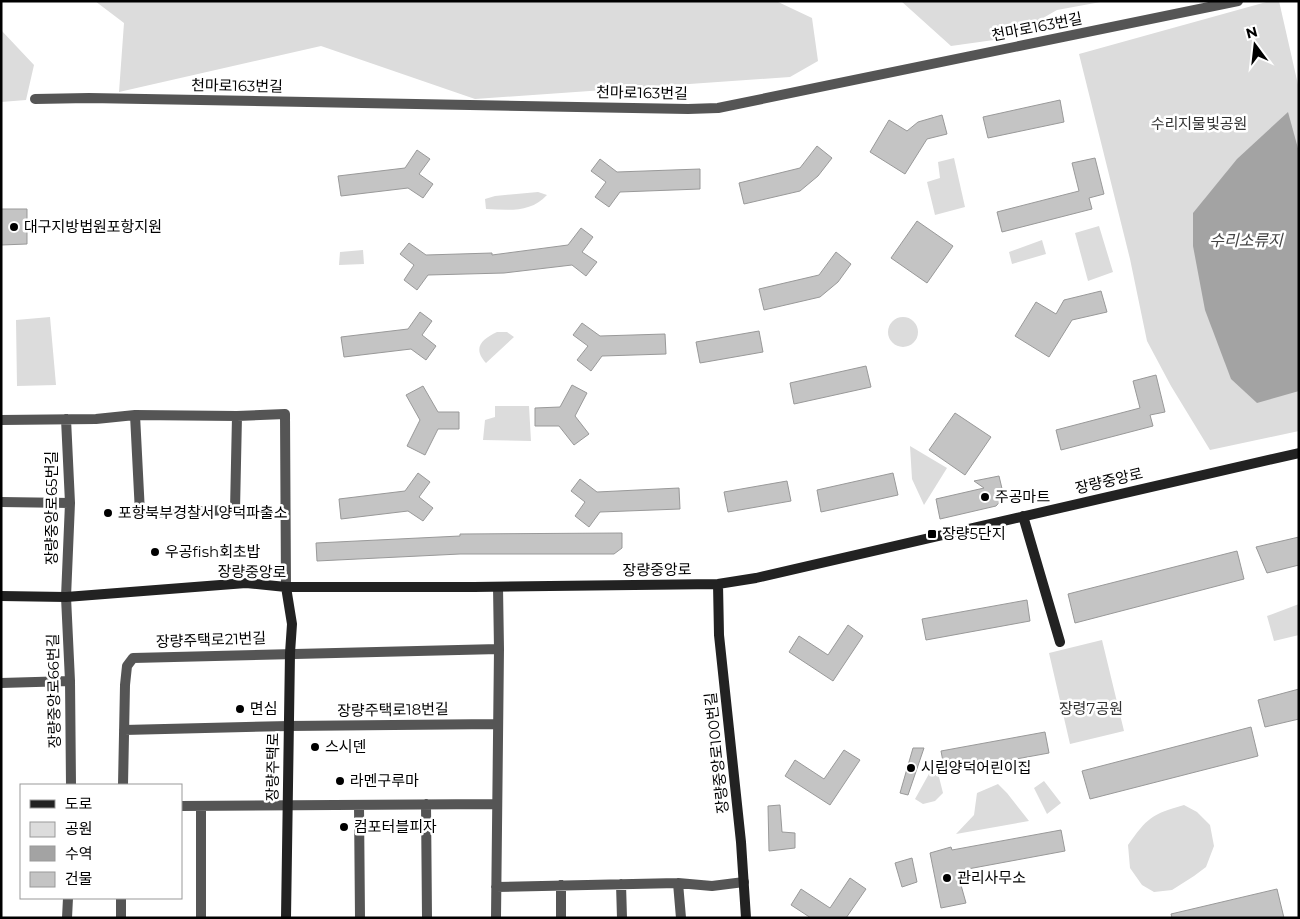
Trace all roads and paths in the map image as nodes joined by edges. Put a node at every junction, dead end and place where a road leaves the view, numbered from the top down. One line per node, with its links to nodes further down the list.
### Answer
1 (1238, 1): 2 (street, 천마로163번길)
2 (35, 99)
3 (135, 415): 4 (street); 4 (street); 5 (street)
4 (238, 416): 12 (street)
5 (66, 419): 6 (street); 9 (street, 장량중앙로65번길)
6 (1, 420)
7 (1299, 453): 10 (street, 장량중앙로)
8 (1, 502): 9 (street)
9 (70, 503): 15 (street, 장량중앙로65번길)
10 (1023, 516): 11 (street, 장량중앙로); 16 (street)
11 (718, 584): 13 (street, 장량중앙로); 32 (street, 장량중앙로100번길)
12 (286, 587): 13 (street, 장량중앙로); 15 (street, 장량중앙로); 18 (street, 장량주택로)
13 (498, 587): 17 (street)
14 (1, 596): 15 (street, 장량중앙로)
15 (66, 596): 19 (street, 장량중앙로66번길)
16 (1060, 642)
17 (499, 649): 18 (street, 장량주택로21번길); 21 (street)
18 (290, 653): 22 (street, 장량주택로); 23 (street, 장량주택로21번길)
19 (70, 681): 20 (street); 24 (street, 장량중앙로66번길)
20 (1, 683)
21 (498, 724): 22 (street, 장량주택로18번길); 27 (street)
22 (289, 726): 23 (street, 장량주택로18번길); 31 (street, 장량주택로)
23 (124, 730): 25 (street)
24 (71, 784)
25 (123, 784)
26 (426, 804): 27 (street); 28 (street); 44 (street)
27 (497, 804): 36 (street)
28 (359, 805): 31 (street); 43 (street)
29 (182, 806): 30 (street)
30 (201, 806): 31 (street); 41 (street)
31 (288, 806): 42 (street, 장량주택로)
32 (744, 882): 33 (street); 49 (street, 장량중앙로100번길)
33 (678, 883): 34 (street); 48 (street)
34 (621, 884): 35 (street); 47 (street)
35 (561, 885): 36 (street); 46 (street)
36 (496, 887): 45 (street)
37 (68, 899): 39 (street)
38 (121, 899): 40 (street)
39 (67, 918)
40 (120, 918)
41 (201, 918)
42 (286, 918)
43 (360, 918)
44 (427, 918)
45 (496, 918)
46 (561, 918)
47 (622, 918)
48 (681, 918)
49 (746, 918)

